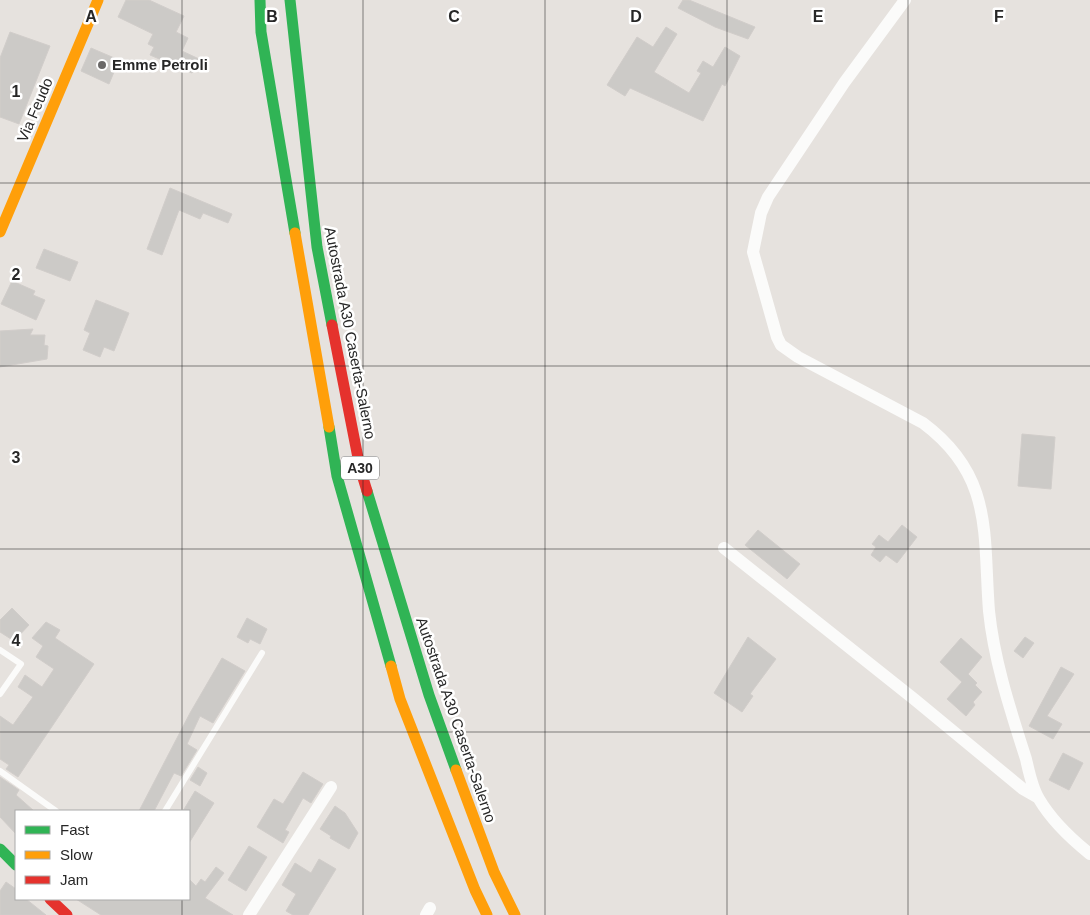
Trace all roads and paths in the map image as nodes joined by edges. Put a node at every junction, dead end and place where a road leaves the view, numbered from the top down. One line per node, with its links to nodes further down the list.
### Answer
1 (98, 0): 5 (main road, Via Feudo)
2 (260, 0): 21 (main road, A30)
3 (290, 0): 22 (main road, Autostrada A30 Caserta-Salerno / A30)
4 (905, 0): 12 (street)
5 (0, 232)
6 (724, 548): 12 (street)
7 (0, 650): 9 (lane)
8 (262, 653): 14 (lane)
9 (0, 694)
10 (0, 772): 13 (lane)
11 (331, 788): 20 (street)
12 (1037, 797): 16 (street)
13 (55, 810)
14 (166, 810)
15 (0, 849): 17 (main road)
16 (1090, 854)
17 (15, 864)
18 (51, 900): 19 (main road)
19 (67, 915)
20 (249, 915)
21 (487, 915)
22 (515, 915)

